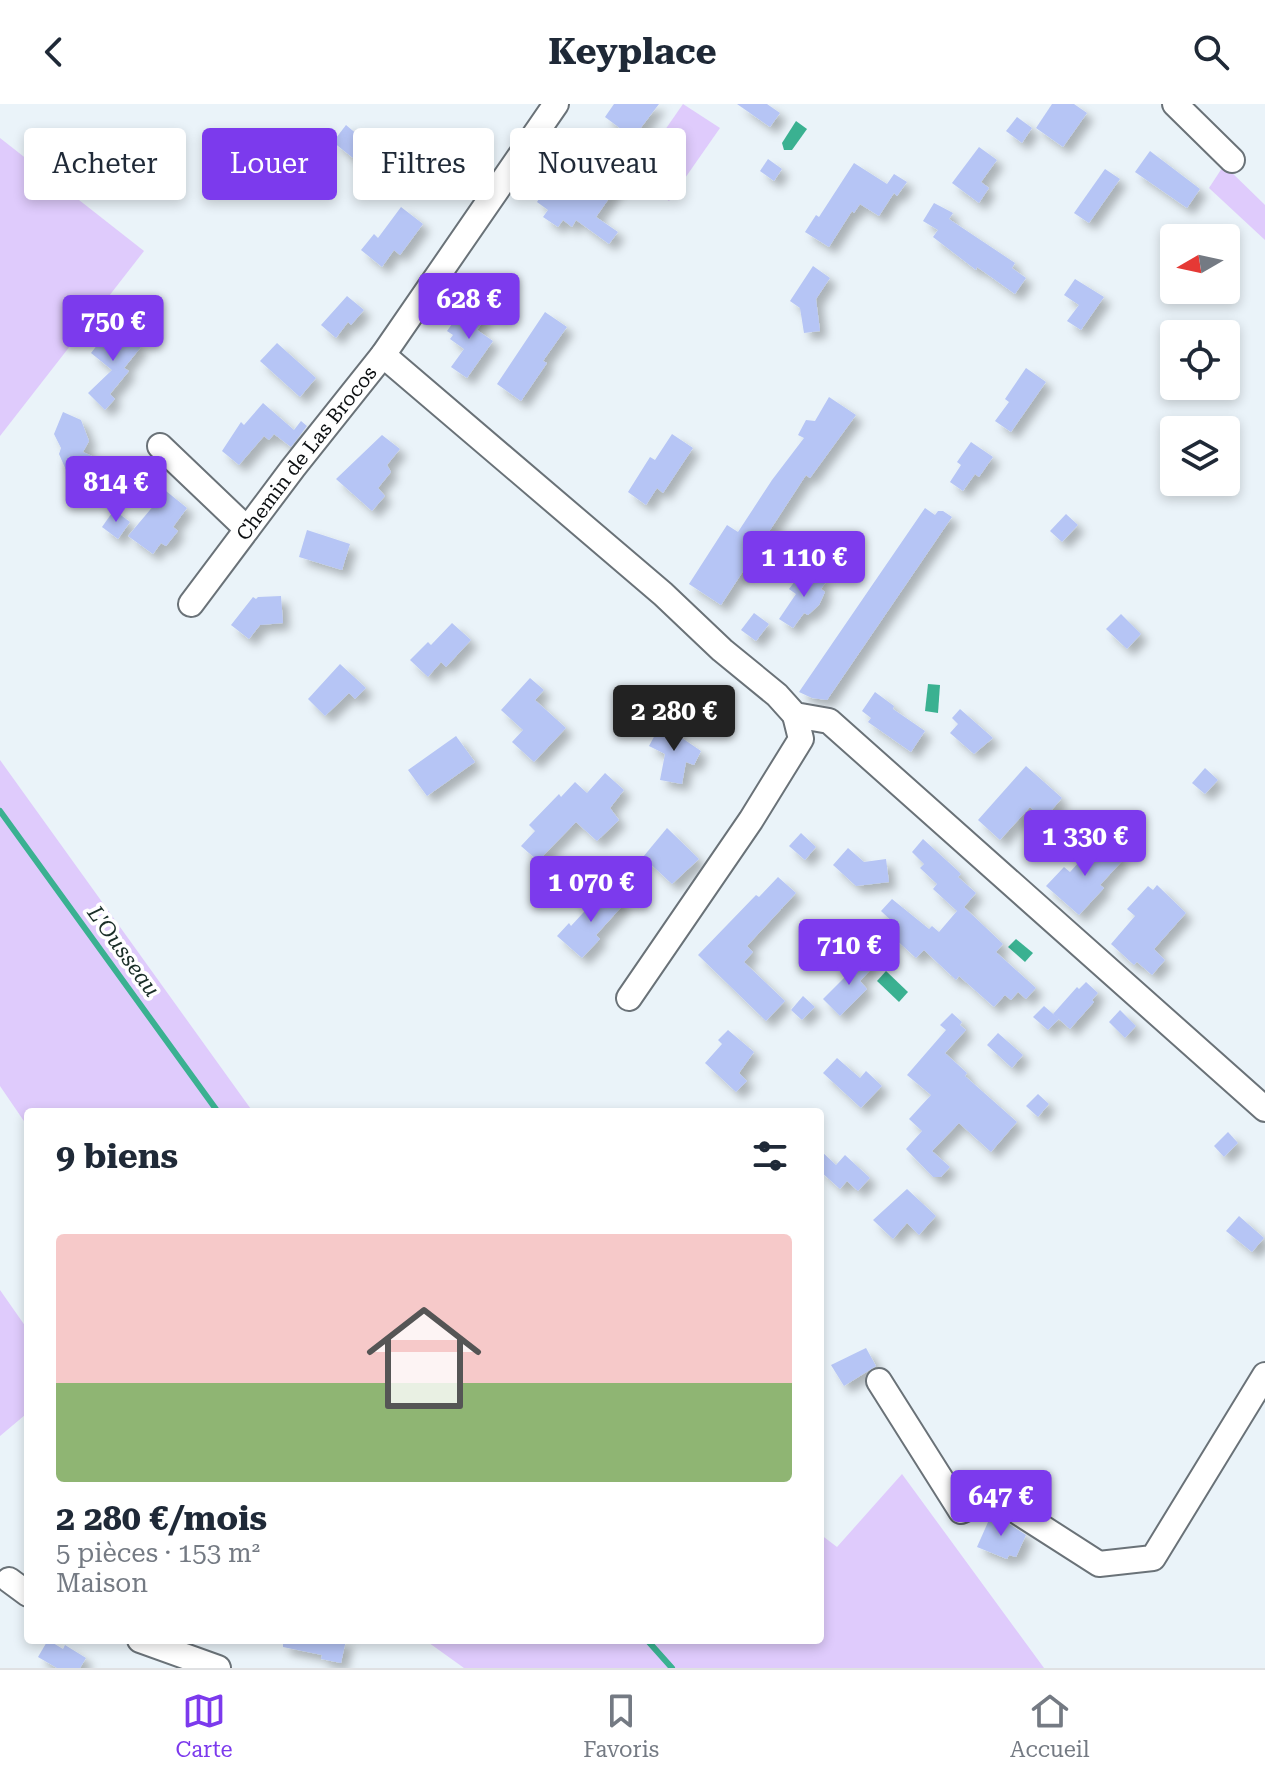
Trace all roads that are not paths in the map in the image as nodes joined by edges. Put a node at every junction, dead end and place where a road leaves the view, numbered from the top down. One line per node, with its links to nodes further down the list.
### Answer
1 (556, 104): 4 (street, Chemin de Las Brocos)
2 (1175, 104): 3 (street)
3 (1232, 160)
4 (383, 355): 6 (street, Chemin de Las Brocos); 8 (street)
5 (160, 446): 6 (street)
6 (247, 529): 7 (street, Chemin de Las Brocos)
7 (191, 604)
8 (795, 715): 9 (street); 10 (street)
9 (629, 998)
10 (1265, 1109)
11 (1265, 1375): 12 (street)
12 (879, 1381)
13 (151, 1644): 14 (street)
14 (218, 1668)

